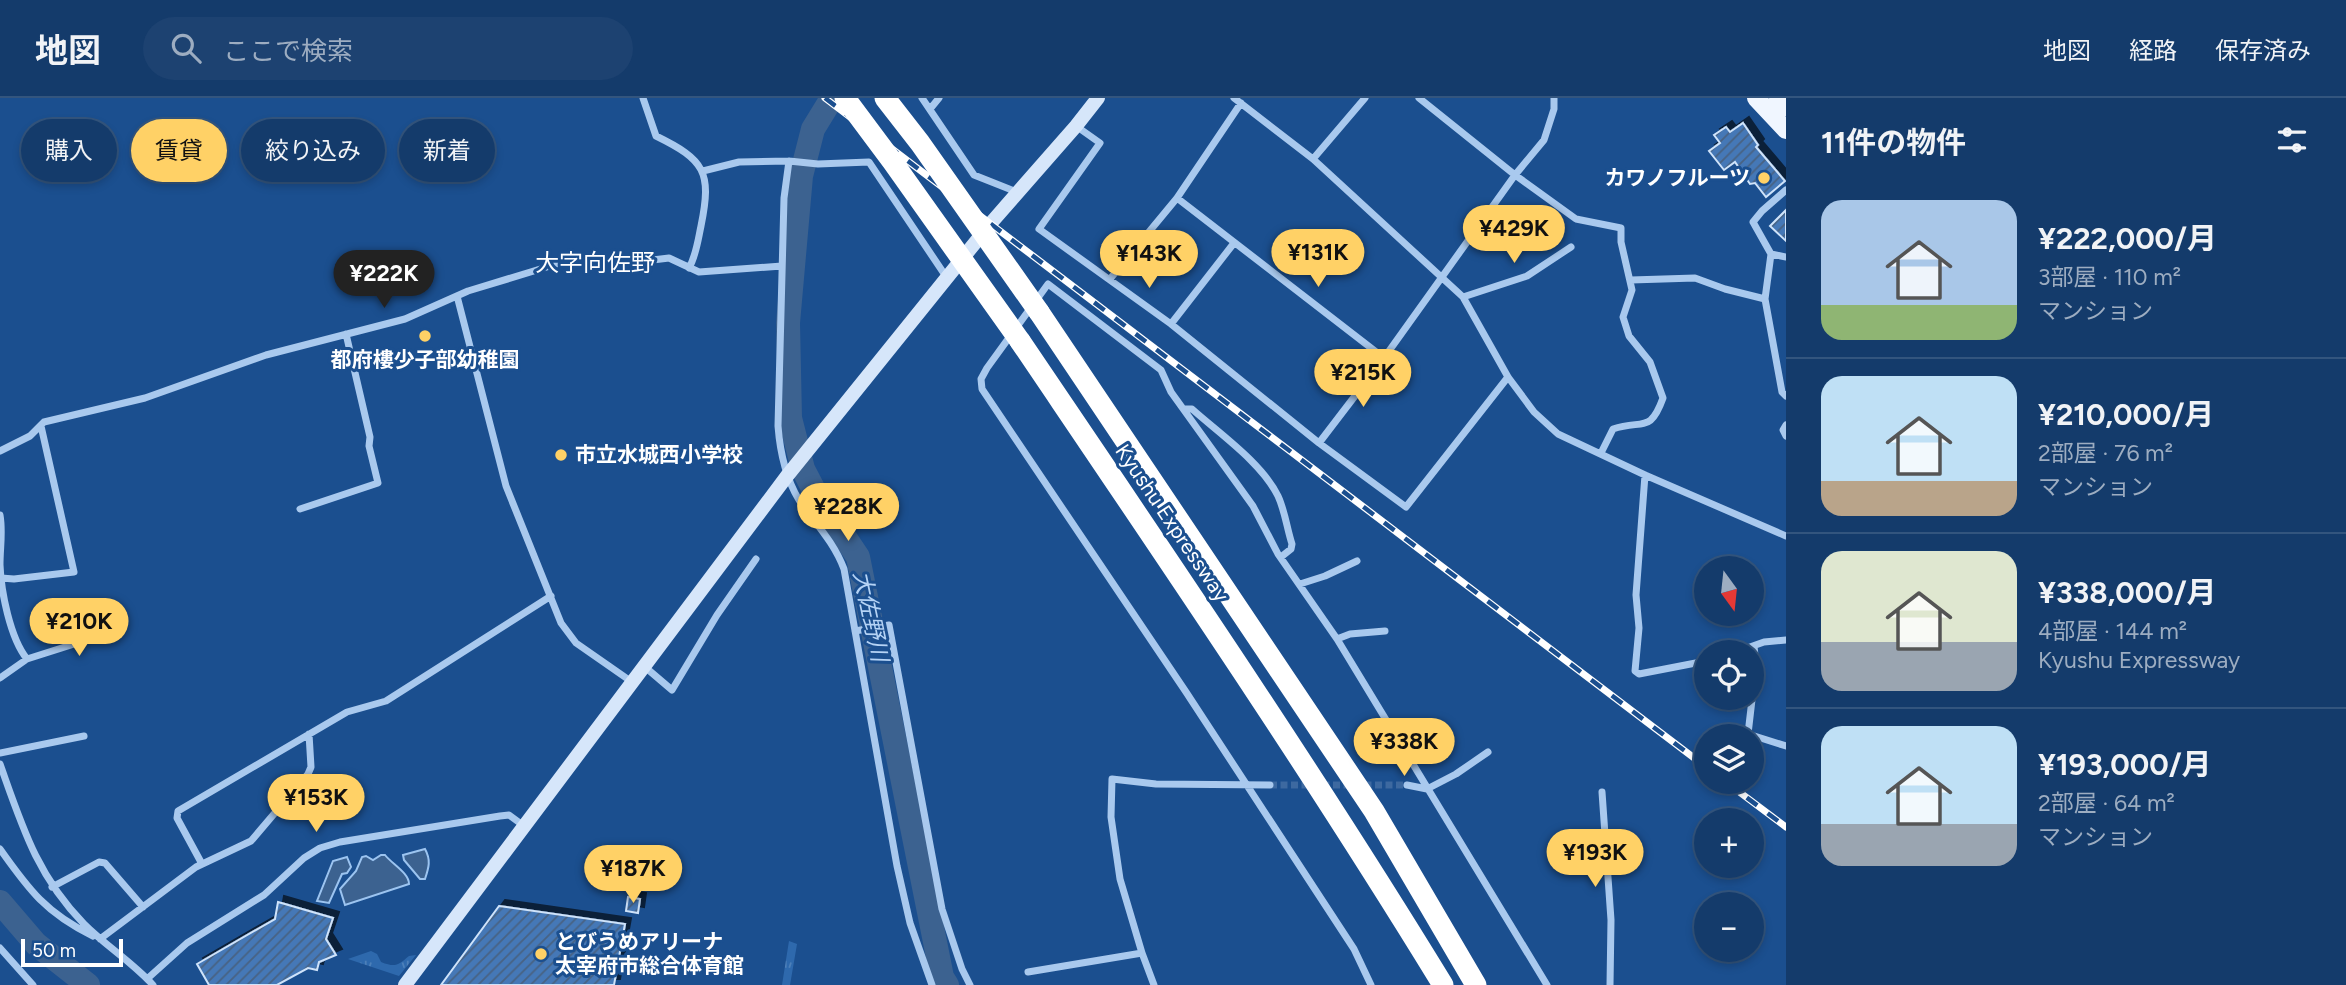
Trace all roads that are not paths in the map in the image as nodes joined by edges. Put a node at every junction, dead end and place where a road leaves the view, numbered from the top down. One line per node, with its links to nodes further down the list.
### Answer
1 (643, 98): 19 (street)
2 (845, 98): 39 (highway, Kyushu Expressway, bridge)
3 (886, 98): 101 (highway, Kyushu Expressway, bridge)
4 (922, 98): 14 (street)
5 (939, 98): 14 (street)
6 (1098, 98): 15 (street)
7 (1365, 98): 17 (street)
8 (1419, 98): 20 (street)
9 (1554, 98): 20 (street)
10 (1756, 98): 16 (main road)
11 (1778, 98): 13 (main road)
12 (1238, 101): 17 (street); 23 (street)
13 (1786, 107)
14 (930, 109): 22 (street)
15 (1076, 126): 22 (street); 32 (street)
16 (1786, 130)
17 (1313, 159): 30 (street)
18 (789, 161): 19 (street); 28 (street); 31 (street)
19 (703, 171): 29 (street)
20 (1515, 175): 30 (street); 33 (street)
21 (1786, 190): 26 (street)
22 (1017, 192): 31 (street)
23 (1177, 198): 24 (street); 32 (street)
24 (1234, 243): 37 (street); 40 (street)
25 (1571, 247): 35 (street)
26 (1771, 254): 27 (street); 36 (street)
27 (1786, 257)
28 (782, 266): 29 (street); 51 (street)
29 (689, 268): 34 (street)
30 (1442, 278): 35 (street); 40 (street)
31 (948, 279): 51 (street)
32 (1110, 279): 37 (street)
33 (1631, 280): 36 (street); 49 (street)
34 (457, 296): 38 (street); 60 (street)
35 (1463, 297): 41 (street)
36 (1765, 299): 42 (street)
37 (1171, 324): 47 (street)
38 (346, 334): 44 (street); 52 (street)
39 (1010, 346): 43 (street); 79 (street); 100 (highway, Kyushu Expressway)
40 (1384, 358): 47 (street)
41 (1508, 377): 47 (street); 49 (street)
42 (1786, 396)
43 (1184, 409): 55 (street); 55 (street)
44 (41, 425): 48 (street); 58 (street)
45 (1786, 425): 46 (street)
46 (1786, 436)
47 (1319, 443)
48 (0, 451)
49 (1601, 453): 50 (street)
50 (1645, 475): 54 (street); 68 (street)
51 (787, 476): 62 (street); 69 (street)
52 (300, 509)
53 (0, 515): 58 (street)
54 (1786, 536)
55 (1281, 557): 59 (street)
56 (756, 559): 69 (street)
57 (1357, 561): 59 (street)
58 (1, 578): 67 (street)
59 (1300, 584): 64 (street)
60 (551, 596): 71 (street); 73 (street)
61 (112, 610): 67 (street)
62 (855, 631): 96 (street); 97 (street)
63 (1385, 631): 64 (street)
64 (1337, 639): 82 (street)
65 (1786, 640): 66 (street)
66 (1764, 642)
67 (27, 659): 70 (street)
68 (1694, 664)
69 (644, 666): 71 (street)
70 (0, 677)
71 (632, 682): 84 (street)
72 (1751, 710): 75 (street)
73 (309, 734): 86 (street); 86 (street)
74 (84, 736): 77 (street)
75 (1786, 746)
76 (1488, 752): 82 (street)
77 (0, 754)
78 (0, 764): 87 (street)
79 (1246, 785): 80 (street); 91 (street); 99 (street)
80 (1270, 785)
81 (1407, 785): 82 (street)
82 (1427, 789): 102 (street)
83 (1602, 792): 103 (street)
84 (525, 826): 93 (street); 95 (street)
85 (0, 849): 89 (street)
86 (202, 864): 88 (street)
87 (52, 887): 88 (street); 89 (street)
88 (143, 907): 89 (street)
89 (100, 939): 93 (street)
90 (0, 948): 94 (street)
91 (1142, 953): 92 (street); 98 (street)
92 (1028, 972)
93 (150, 982)
94 (33, 985)
95 (405, 985)
96 (932, 985)
97 (970, 985)
98 (1154, 985)
99 (1371, 985)
100 (1443, 985)
101 (1476, 985)
102 (1547, 985)
103 (1610, 985)

